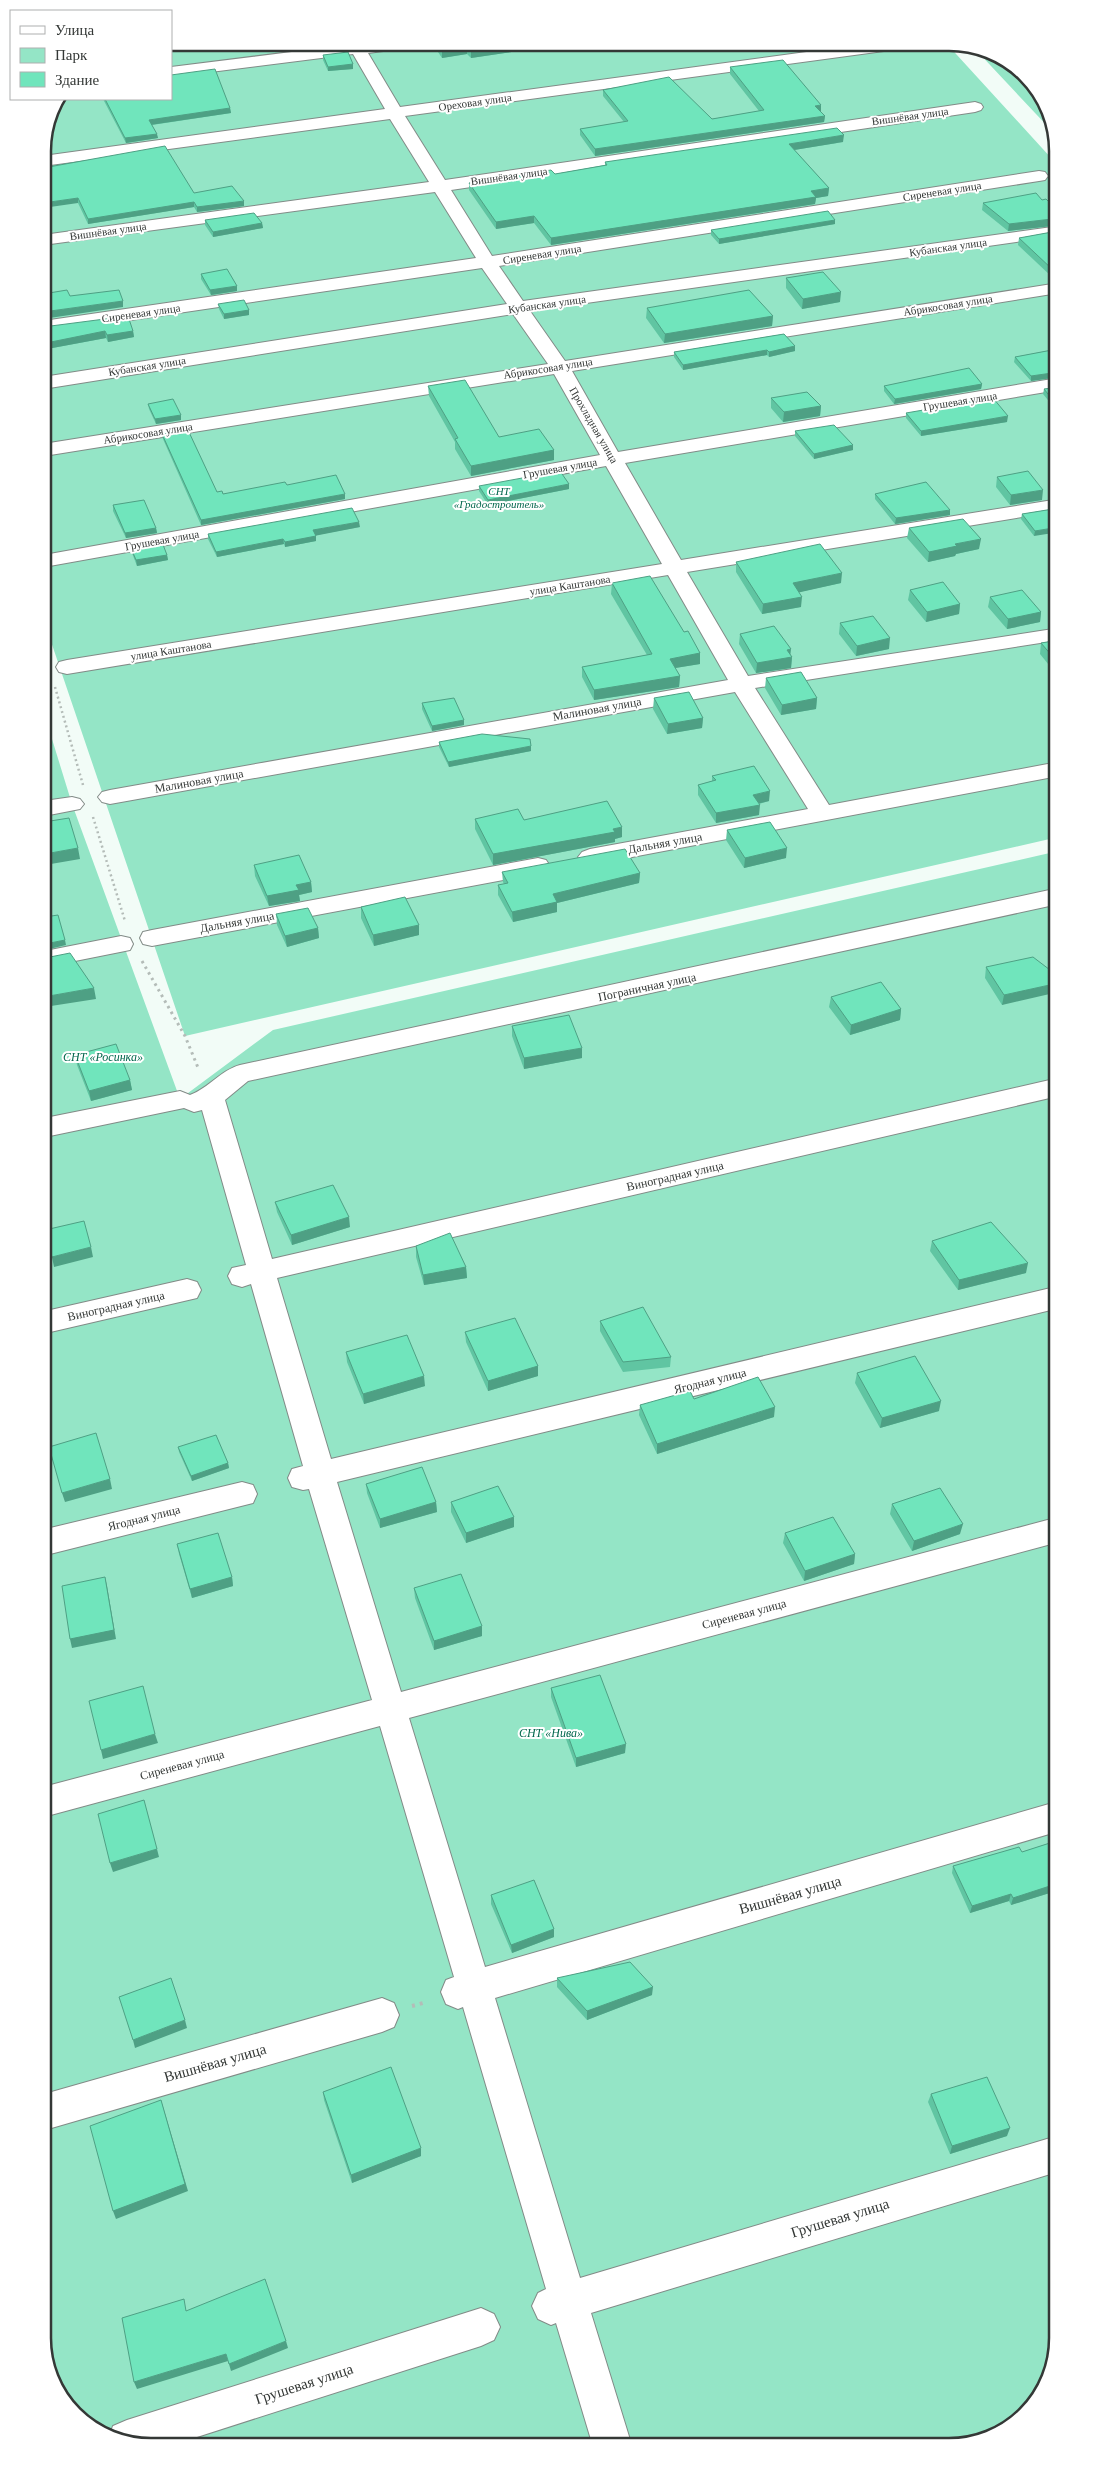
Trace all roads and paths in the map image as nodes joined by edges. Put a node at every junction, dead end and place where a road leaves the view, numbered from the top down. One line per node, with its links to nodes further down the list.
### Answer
1 (320, 51): 4 (street)
2 (359, 51): 6 (street, Прохладная улица)
3 (848, 51): 6 (street, Ореховая улица)
4 (172, 72)
5 (975, 107): 9 (street, Вишнёвая улица)
6 (395, 114): 7 (street, Ореховая улица); 9 (street, Прохладная улица)
7 (51, 160)
8 (1039, 176): 12 (street, Сиреневая улица)
9 (441, 186): 11 (street, Вишнёвая улица); 12 (street, Прохладная улица)
10 (1049, 232): 14 (street, Кубанская улица)
11 (51, 239)
12 (487, 262): 14 (street, Прохладная улица); 15 (street, Сиреневая улица)
13 (1049, 288): 16 (street, Абрикосовая улица)
14 (520, 307): 16 (street, Прохладная улица); 17 (street, Кубанская улица)
15 (51, 326)
16 (559, 366): 19 (street, Абрикосовая улица); 20 (street, Прохладная улица)
17 (51, 381)
18 (1049, 386): 20 (street, Грушевая улица)
19 (51, 449)
20 (614, 458): 22 (street, Грушевая улица); 23 (street, Прохладная улица)
21 (1049, 507): 23 (street, улица Каштанова)
22 (51, 560)
23 (674, 569): 25 (street, улица Каштанова); 26 (street, Прохладная улица)
24 (1049, 636): 26 (street, Малиновая улица)
25 (69, 670): 29 (path)
26 (741, 684): 28 (street, Малиновая улица); 31 (street, Прохладная улица)
27 (1049, 771): 31 (street, Дальняя улица)
28 (110, 797)
29 (83, 802): 30 (street); 33 (path)
30 (51, 809)
31 (823, 814): 34 (street, Дальняя улица)
32 (1049, 897): 37 (street, Пограничная улица)
33 (123, 933): 35 (street)
34 (146, 948): 37 (path)
35 (51, 958)
36 (1049, 1089): 39 (street, Виноградная улица)
37 (195, 1100): 38 (street); 39 (street)
38 (51, 1127)
39 (251, 1274): 43 (street)
40 (187, 1290): 42 (street, Виноградная улица)
41 (1049, 1299): 43 (street, Ягодная улица)
42 (51, 1321)
43 (311, 1476): 47 (street)
44 (242, 1494): 46 (street, Ягодная улица)
45 (1049, 1532): 47 (street, Сиреневая улица)
46 (51, 1541)
47 (391, 1709): 48 (street, Сиреневая улица); 50 (street)
48 (51, 1800)
49 (1049, 1819): 50 (street, Вишнёвая улица)
50 (467, 1990): 51 (path); 54 (street)
51 (382, 2015): 52 (street, Вишнёвая улица)
52 (51, 2110)
53 (1049, 2156): 54 (street, Грушевая улица)
54 (559, 2303): 57 (street)
55 (481, 2327): 56 (street, Грушевая улица)
56 (137, 2437)
57 (609, 2438)

